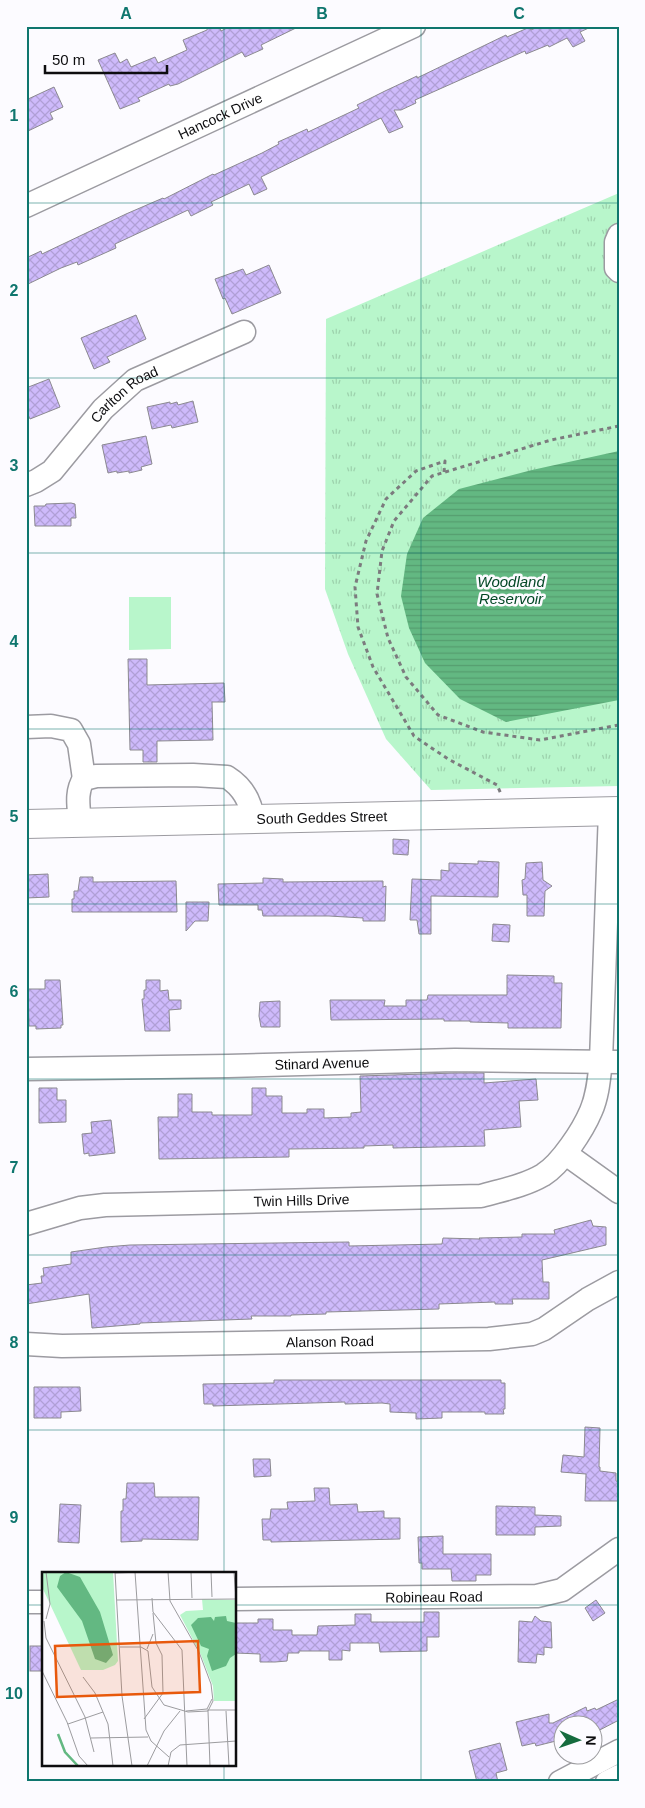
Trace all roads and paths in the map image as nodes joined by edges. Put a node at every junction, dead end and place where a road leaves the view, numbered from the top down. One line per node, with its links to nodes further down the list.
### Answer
1 (414, 26): 2 (street, Hancock Drive)
2 (26, 206)
3 (619, 235): 4 (street)
4 (619, 271)
5 (244, 332): 8 (street, Carlton Road)
6 (619, 426): 7 (path)
7 (444, 472): 9 (path); 13 (path)
8 (26, 485)
9 (619, 725)
10 (26, 727): 11 (street)
11 (84, 778): 14 (street); 16 (street)
12 (614, 811): 13 (main road, South Geddes Street); 17 (street, Twin Hills Drive)
13 (509, 814): 14 (main road, South Geddes Street)
14 (253, 820): 16 (main road, South Geddes Street)
15 (26, 824): 16 (main road, South Geddes Street)
16 (80, 824)
17 (610, 1062): 18 (street, Stinard Avenue); 19 (street, Twin Hills Drive)
18 (26, 1069)
19 (566, 1154): 20 (street); 21 (street, Twin Hills Drive)
20 (619, 1192)
21 (26, 1224)
22 (619, 1282): 23 (street, Alanson Road)
23 (26, 1344)
24 (619, 1549): 25 (street, Robineau Road)
25 (236, 1599)
26 (26, 1602): 27 (street)
27 (42, 1602)
28 (619, 1751): 30 (street)
29 (619, 1776): 31 (street)
30 (560, 1782)
31 (607, 1782)

